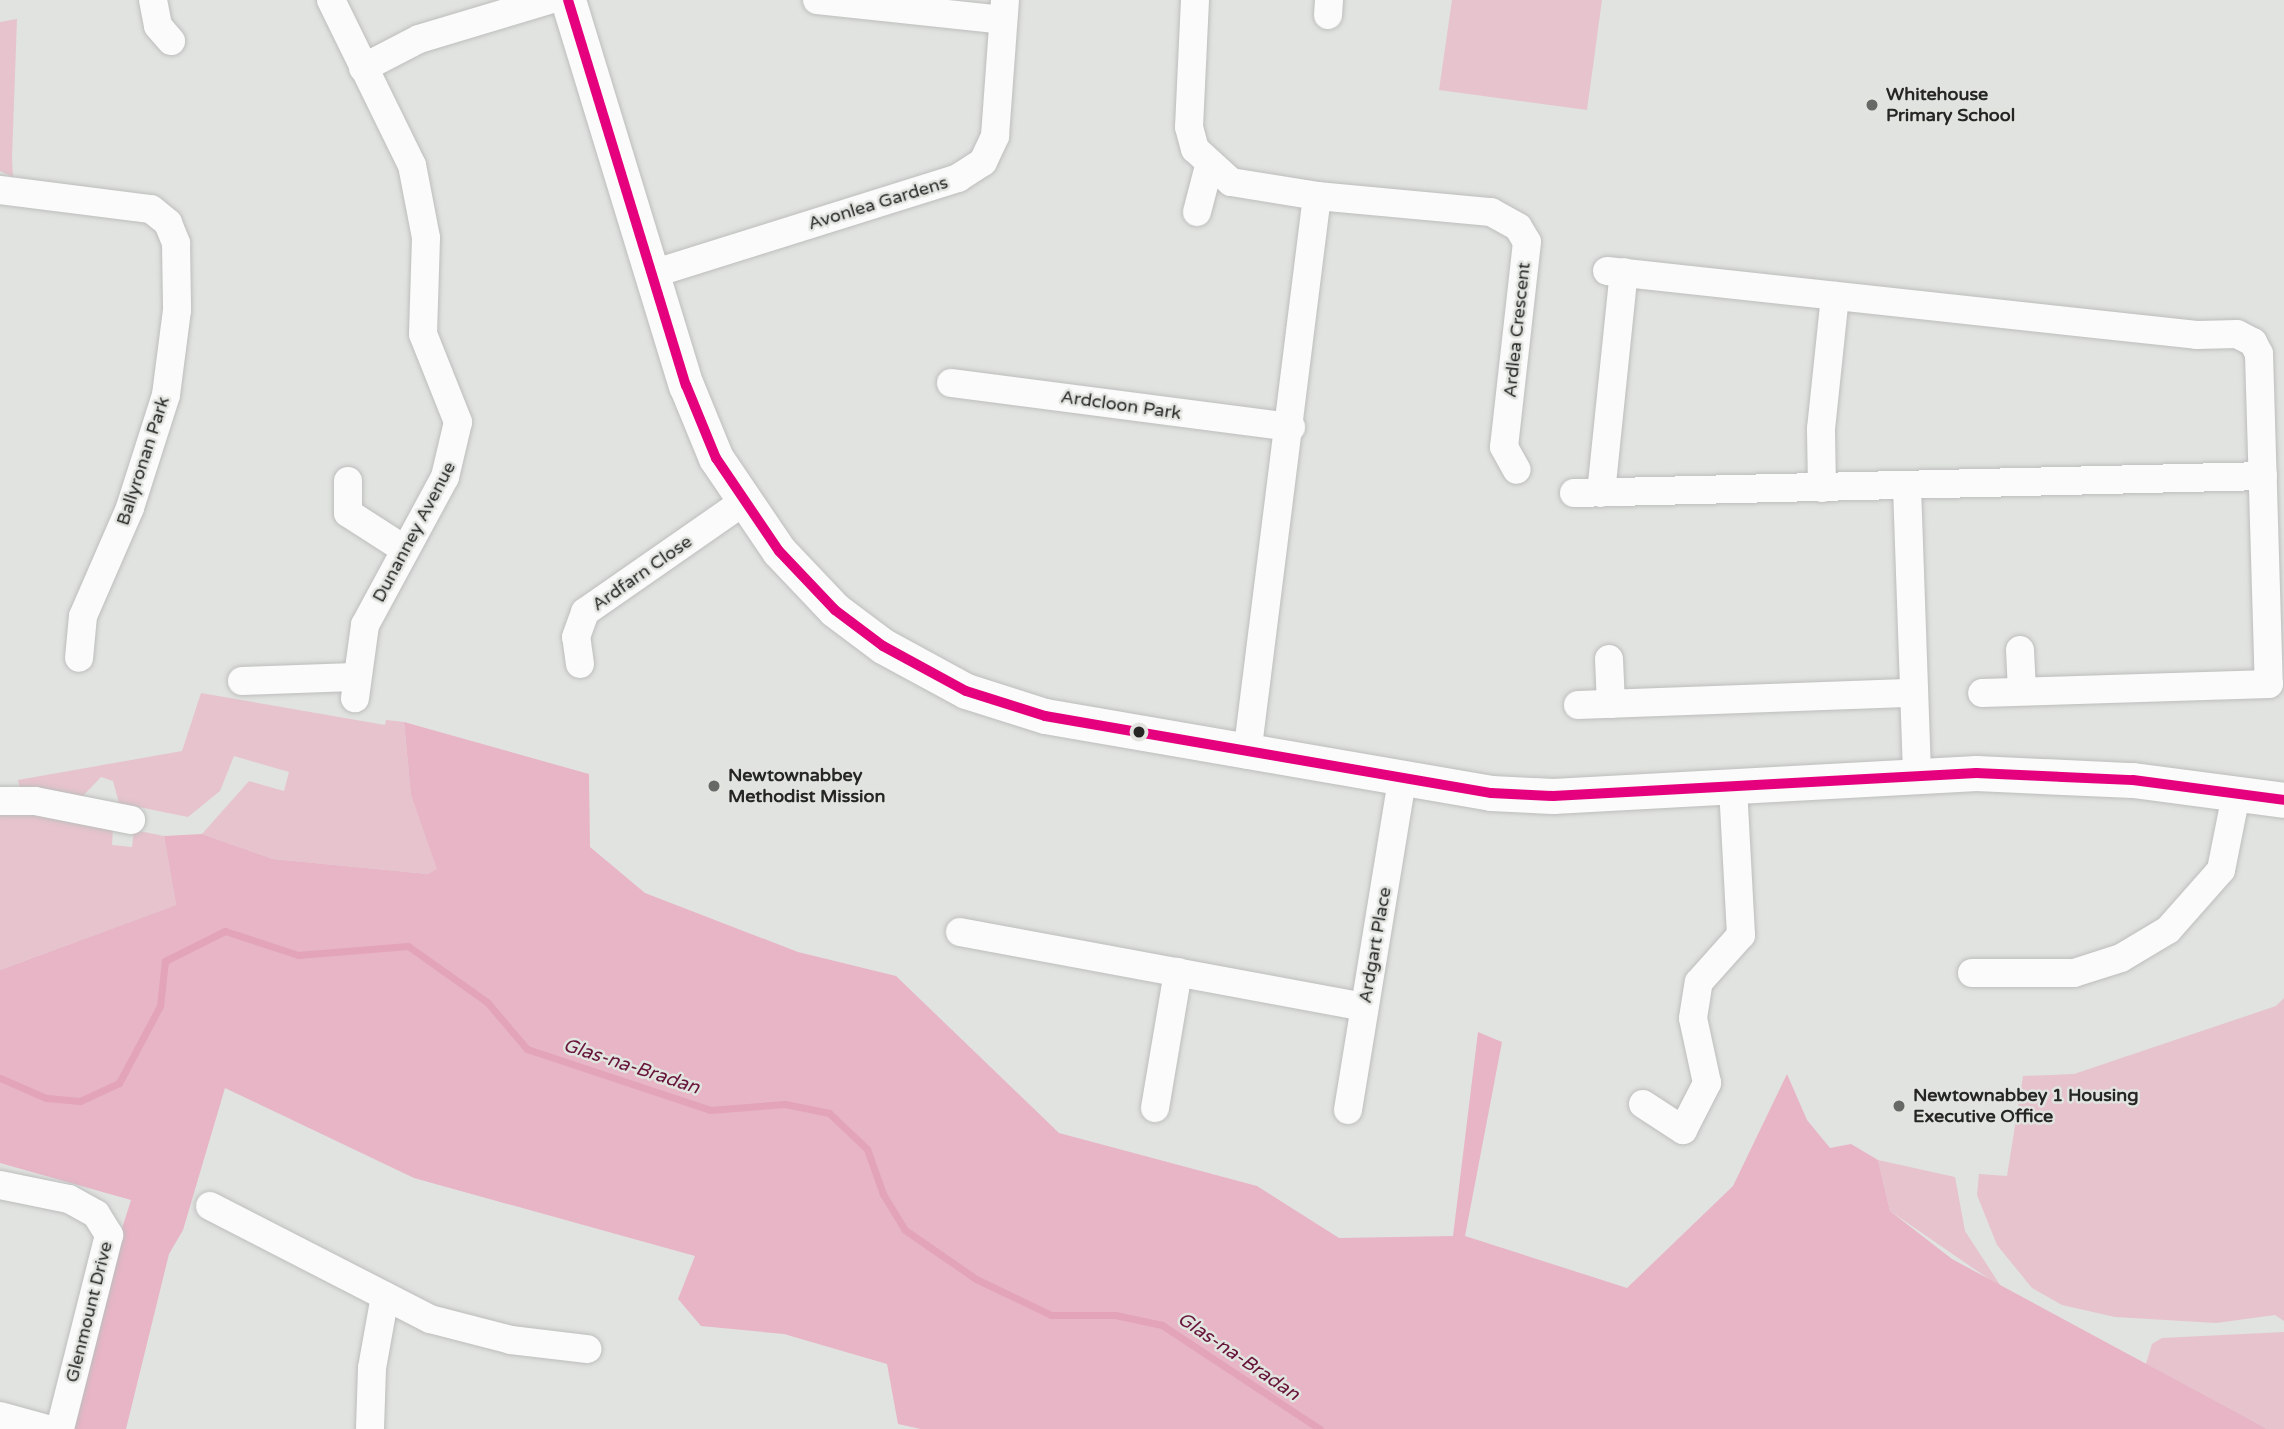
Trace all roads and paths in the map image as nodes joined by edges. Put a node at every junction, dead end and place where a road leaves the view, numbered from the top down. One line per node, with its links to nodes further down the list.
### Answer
1 (153, 0): 8 (street)
2 (331, 0): 9 (street, Dunanney Avenue)
3 (549, 0): 9 (street)
4 (568, 0): 14 (street)
5 (817, 0): 7 (street)
6 (1195, 0): 10 (street)
7 (1004, 10): 14 (street, Avonlea Gardens)
8 (171, 41)
9 (363, 68): 24 (street, Dunanney Avenue)
10 (1209, 166): 12 (street, Ardlea Crescent); 13 (street)
11 (0, 190): 26 (street, Ballyronan Park)
12 (1317, 196): 17 (street); 18 (street, Ardlea Crescent)
13 (1197, 212)
14 (652, 274): 23 (street)
15 (1835, 296): 19 (street); 22 (street); 22 (street)
16 (951, 383): 17 (street, Ardcloon Park)
17 (1291, 427): 35 (street)
18 (1517, 470)
19 (2263, 476): 21 (street); 30 (street)
20 (348, 481): 24 (street)
21 (1907, 487): 22 (street); 31 (street)
22 (1822, 488)
23 (743, 502): 28 (street, Ardfarn Close); 35 (street)
24 (404, 549): 29 (street, Dunanney Avenue)
25 (2020, 650): 30 (street)
26 (79, 658)
27 (1609, 659): 33 (street)
28 (580, 664)
29 (242, 681)
30 (2022, 691): 32 (street)
31 (1913, 693): 33 (street); 36 (street)
32 (1982, 694)
33 (1611, 704): 34 (street)
34 (1578, 705)
35 (1247, 755): 37 (street)
36 (1917, 776): 38 (street); 39 (street)
37 (1402, 781): 38 (street); 46 (street, Ardgart Place)
38 (1733, 788): 47 (street)
39 (2236, 795): 40 (street); 45 (street)
40 (2284, 800)
41 (0, 801): 42 (street)
42 (131, 820)
43 (960, 932): 44 (street)
44 (1178, 972): 46 (street); 48 (street)
45 (1972, 973)
46 (1364, 1007): 49 (street, Ardgart Place)
47 (1643, 1104)
48 (1155, 1108)
49 (1348, 1110)
50 (0, 1185): 56 (street, Glenmount Drive)
51 (210, 1206): 52 (street)
52 (385, 1296): 53 (street); 57 (street)
53 (587, 1349)
54 (0, 1416): 55 (street)
55 (47, 1429)
56 (60, 1429)
57 (370, 1429)

